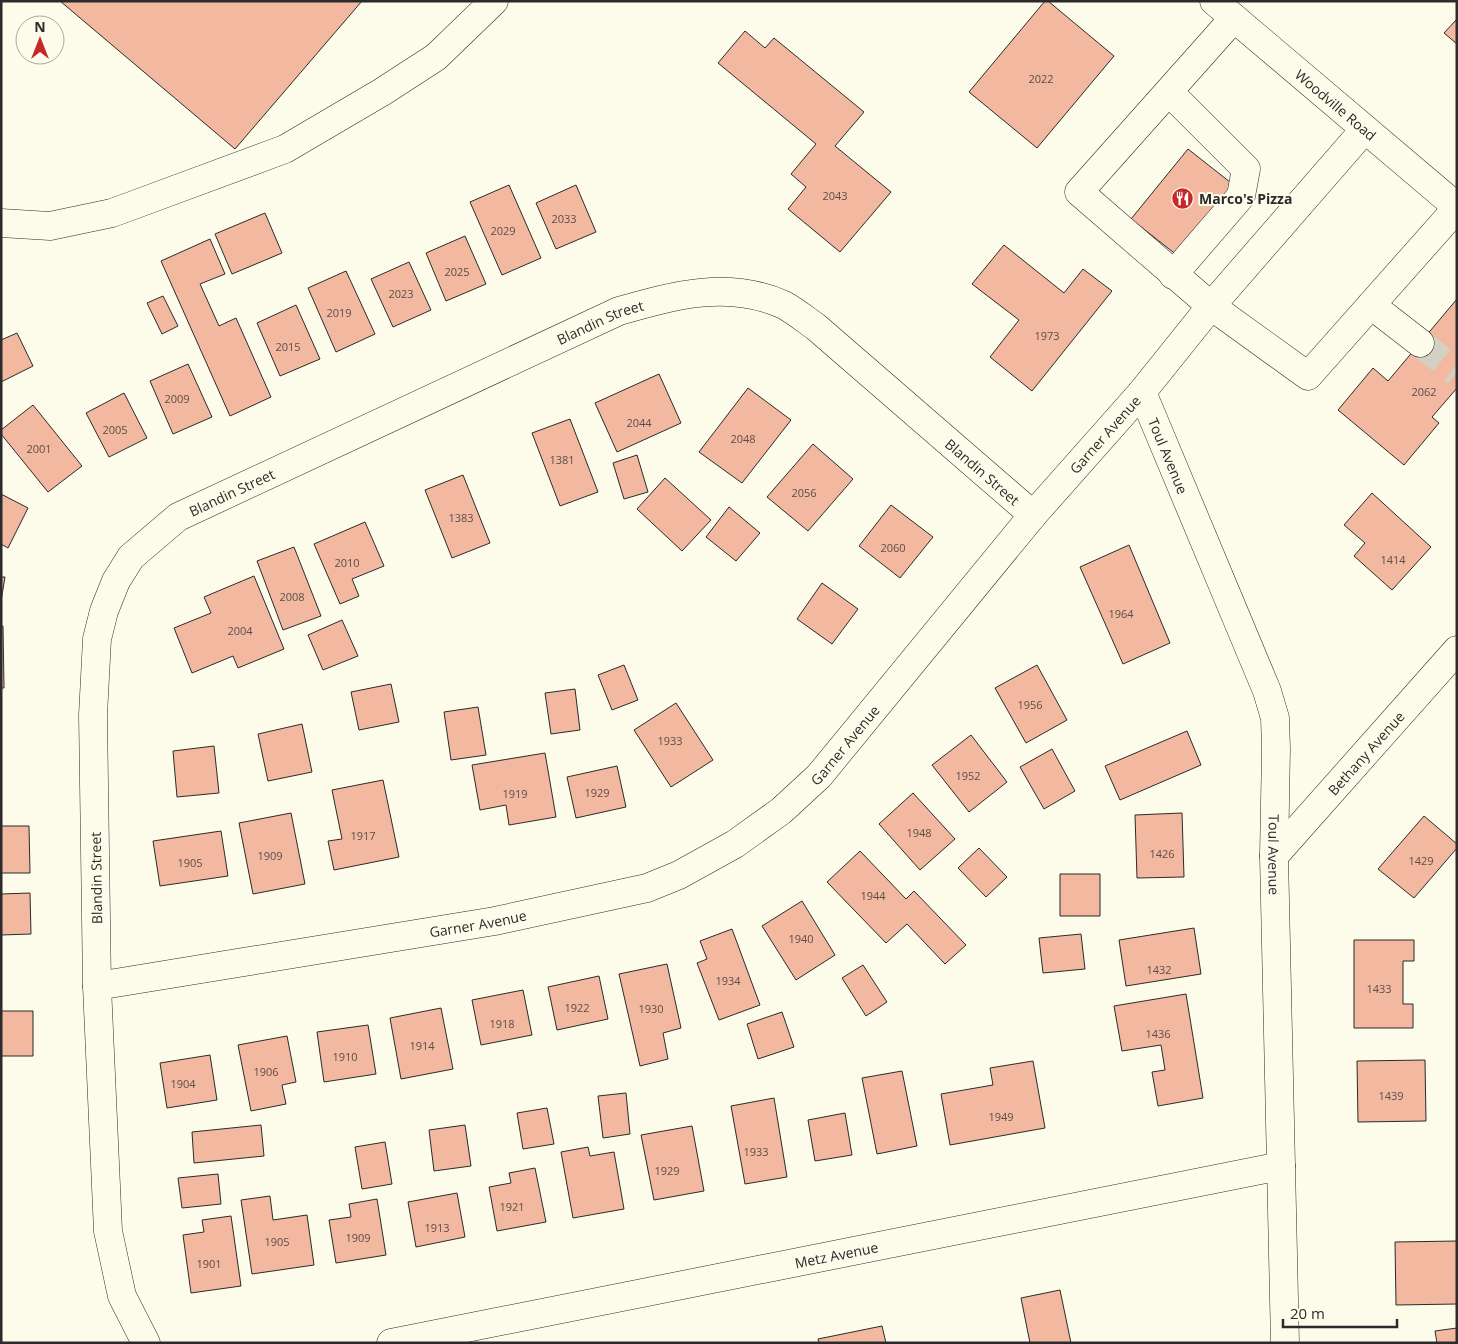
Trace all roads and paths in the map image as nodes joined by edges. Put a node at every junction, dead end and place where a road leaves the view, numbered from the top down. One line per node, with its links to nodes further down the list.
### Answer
1 (494, 1): 6 (street)
2 (1224, 10): 3 (street); 4 (street, Woodville Road)
3 (1169, 92): 7 (street); 7 (street)
4 (1364, 129): 5 (street, Woodville Road); 9 (street, Garner Avenue)
5 (1457, 208): 8 (street)
6 (1, 223)
7 (1173, 275): 9 (street)
8 (1371, 305): 9 (street); 10 (street)
9 (1211, 306): 11 (street, Garner Avenue)
10 (1420, 343)
11 (1142, 392): 12 (street, Garner Avenue); 14 (street, Toul Avenue)
12 (1033, 515): 15 (street, Garner Avenue); 15 (street, Blandin Street)
13 (1453, 661): 14 (street, Bethany Avenue)
14 (1274, 856): 16 (street, Toul Avenue)
15 (97, 986): 17 (street, Blandin Street)
16 (1281, 1166): 18 (street, Metz Avenue); 19 (street, Toul Avenue)
17 (146, 1343)
18 (391, 1343)
19 (1285, 1343)

